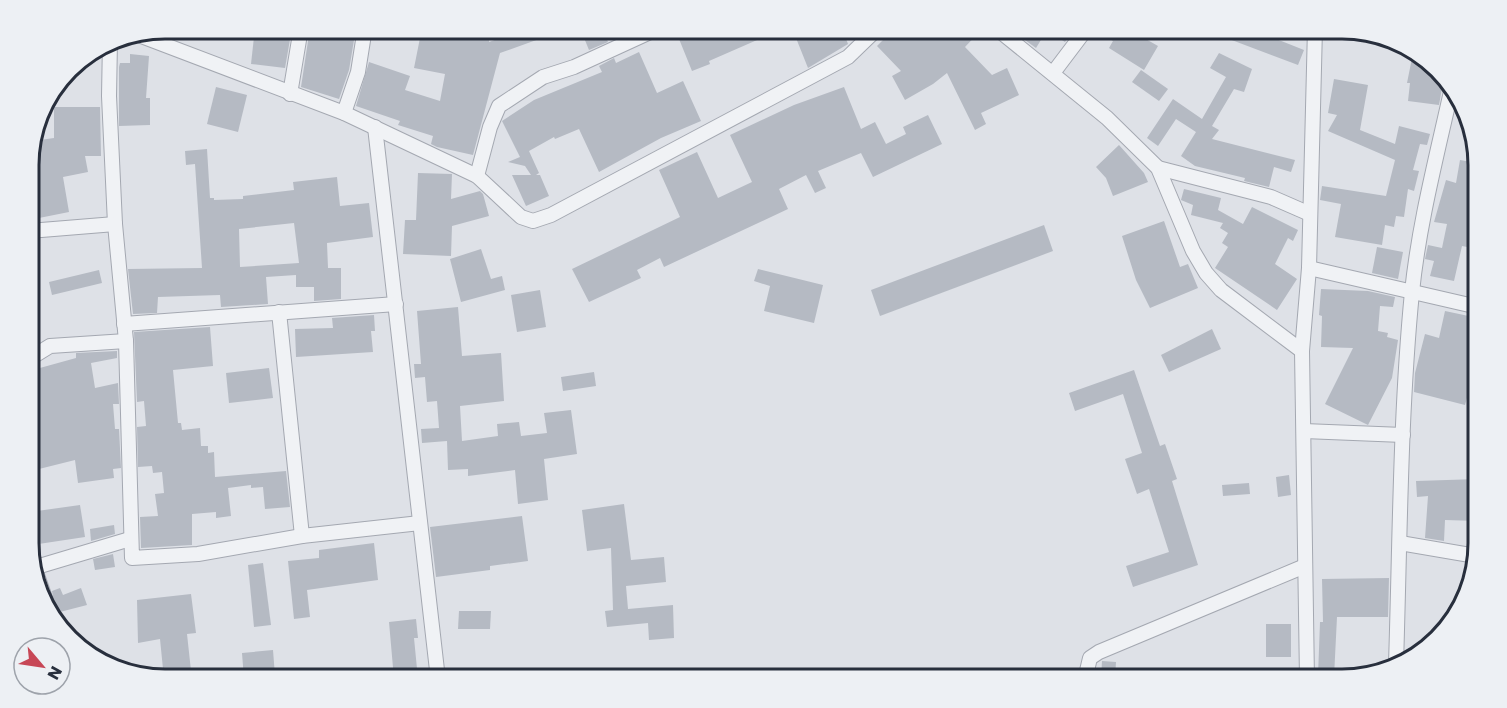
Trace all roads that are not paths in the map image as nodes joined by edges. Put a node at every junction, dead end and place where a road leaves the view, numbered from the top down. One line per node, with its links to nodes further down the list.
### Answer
1 (299, 39): 11 (street)
2 (363, 39): 13 (street)
3 (635, 39): 16 (street)
4 (867, 39): 16 (street)
5 (1021, 39): 10 (street)
6 (1079, 39): 10 (street)
7 (1315, 39): 17 (street)
8 (151, 40): 11 (street)
9 (110, 52): 18 (street)
10 (1053, 74): 15 (street)
11 (290, 94): 13 (street)
12 (1449, 99): 21 (street)
13 (344, 113): 14 (street)
14 (375, 127): 16 (street); 22 (street)
15 (1158, 168): 17 (street); 27 (street)
16 (477, 176)
17 (1310, 214): 20 (street)
18 (115, 224): 19 (street); 25 (street)
19 (39, 228)
20 (1309, 268): 21 (street); 27 (street)
21 (1412, 291): 23 (street); 30 (street)
22 (396, 304): 24 (street); 31 (street)
23 (1468, 305)
24 (279, 312): 25 (street); 32 (street)
25 (124, 324): 26 (street)
26 (126, 341): 28 (street); 33 (street)
27 (1302, 351): 29 (street)
28 (39, 353)
29 (1304, 431): 30 (street); 37 (street)
30 (1403, 435): 34 (street)
31 (420, 523): 32 (street); 39 (street)
32 (303, 536): 33 (street)
33 (130, 539): 36 (street)
34 (1400, 543): 35 (street); 38 (street)
35 (1468, 555)
36 (40, 562)
37 (1305, 566): 40 (street); 41 (street)
38 (1396, 657)
39 (437, 669)
40 (1087, 669)
41 (1307, 669)

